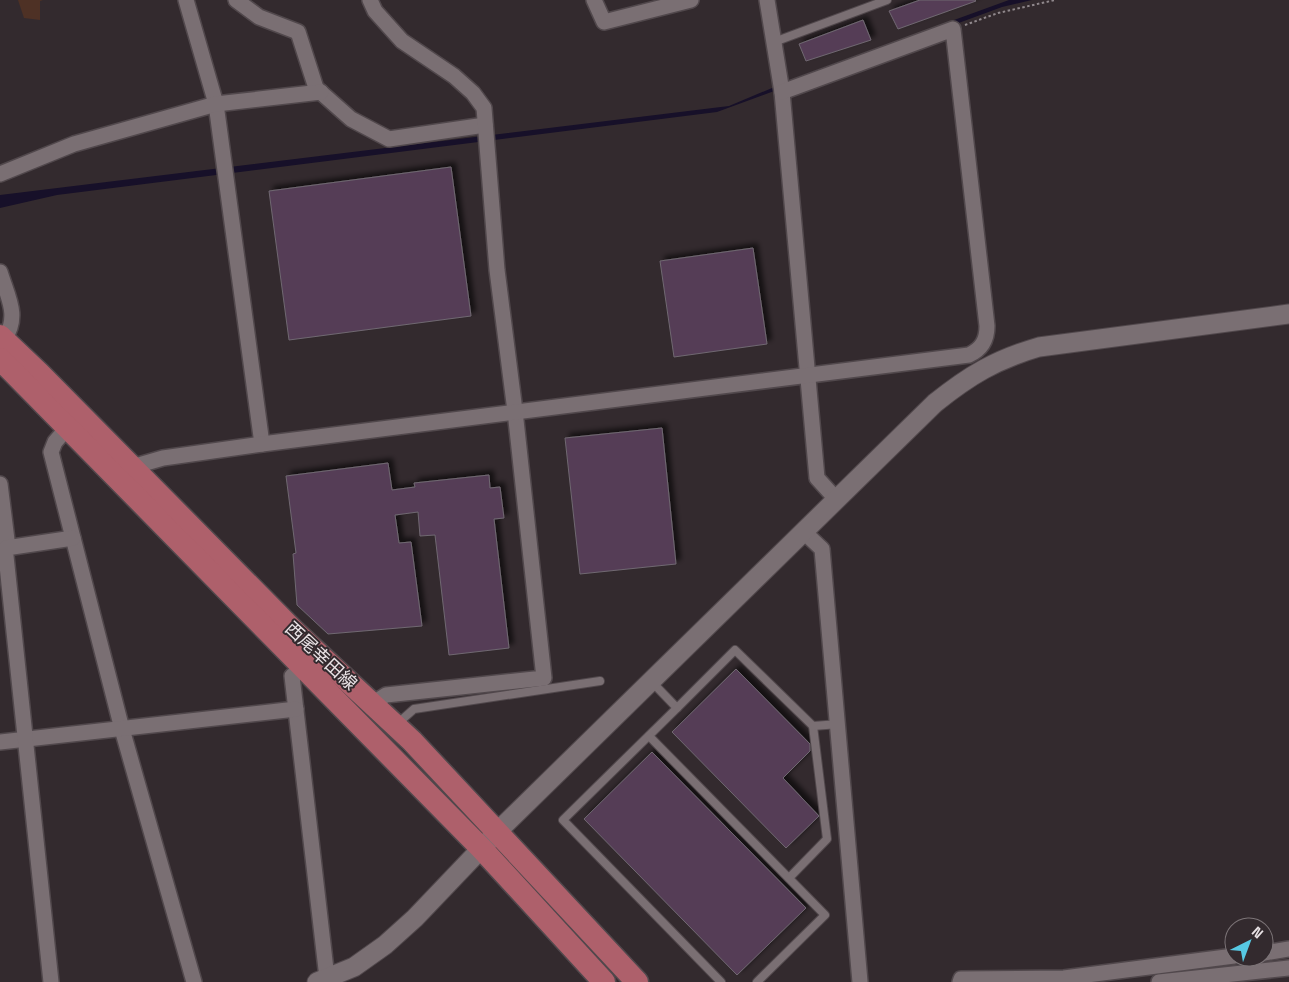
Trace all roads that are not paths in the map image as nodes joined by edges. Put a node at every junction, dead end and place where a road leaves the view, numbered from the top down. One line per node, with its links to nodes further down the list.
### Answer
1 (186, 0): 11 (street)
2 (236, 0): 9 (street)
3 (370, 0): 12 (street)
4 (594, 0): 5 (street)
5 (691, 0)
6 (767, 0): 8 (street)
7 (886, 0): 8 (lane)
8 (774, 42): 10 (street)
9 (321, 92): 11 (street); 12 (street)
10 (782, 92): 17 (street); 17 (street)
11 (216, 104): 13 (street); 20 (street)
12 (486, 125): 18 (street)
13 (0, 174)
14 (0, 272): 16 (street)
15 (1289, 314): 23 (street)
16 (1, 345): 19 (main road, 西尾幸田線); 21 (main road, 西尾幸田線)
17 (808, 374): 18 (street); 23 (street)
18 (516, 411): 20 (street); 30 (street)
19 (68, 427): 25 (street); 27 (main road, 西尾幸田線)
20 (262, 444): 21 (street)
21 (132, 467): 30 (main road, 西尾幸田線)
22 (0, 484): 26 (street)
23 (836, 499): 24 (street)
24 (803, 531): 29 (street); 33 (street)
25 (73, 538): 26 (street); 36 (street)
26 (8, 548): 38 (street)
27 (304, 666): 32 (street); 41 (main road, 西尾幸田線)
28 (600, 681): 34 (lane)
29 (650, 681): 31 (lane); 40 (street)
30 (372, 704): 34 (main road, 西尾幸田線)
31 (677, 708): 35 (lane); 37 (lane)
32 (296, 709): 36 (street); 47 (street)
33 (839, 724): 35 (lane); 54 (street)
34 (394, 726): 40 (main road, 西尾幸田線)
35 (813, 726): 42 (lane)
36 (122, 728): 38 (street); 49 (street)
37 (649, 736): 42 (lane); 52 (lane)
38 (24, 739): 39 (street); 48 (street)
39 (0, 742)
40 (498, 831): 41 (street); 51 (main road, 西尾幸田線)
41 (482, 849): 47 (street); 50 (main road, 西尾幸田線)
42 (788, 878): 53 (lane)
43 (1289, 949): 44 (street)
44 (1274, 951)
45 (1224, 957): 55 (street)
46 (1289, 968): 56 (street)
47 (322, 980)
48 (51, 982)
49 (194, 982)
50 (604, 982)
51 (636, 982)
52 (721, 982)
53 (757, 982)
54 (860, 982)
55 (960, 982)
56 (1159, 982)

